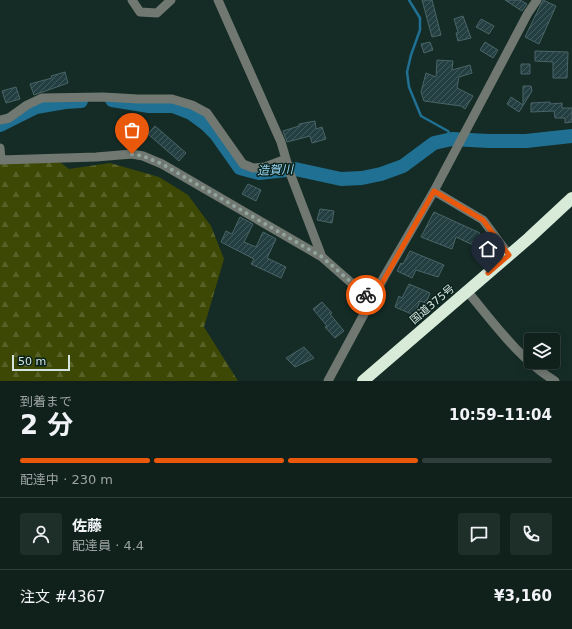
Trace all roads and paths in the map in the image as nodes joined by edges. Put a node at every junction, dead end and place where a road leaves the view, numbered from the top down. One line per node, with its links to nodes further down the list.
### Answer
1 (132, 0): 2 (street)
2 (171, 0)
3 (218, 0): 8 (street)
4 (537, 0): 9 (street)
5 (0, 120): 8 (street)
6 (0, 148): 7 (street)
7 (0, 160): 12 (street)
8 (288, 166): 12 (street)
9 (434, 191): 11 (street); 14 (street)
10 (572, 198): 11 (highway, 国道375号)
11 (509, 255): 13 (highway, 国道375号)
12 (322, 257): 14 (street)
13 (467, 291): 16 (highway, 国道375号); 17 (street)
14 (373, 299): 15 (street)
15 (328, 381)
16 (363, 381)
17 (554, 381)

